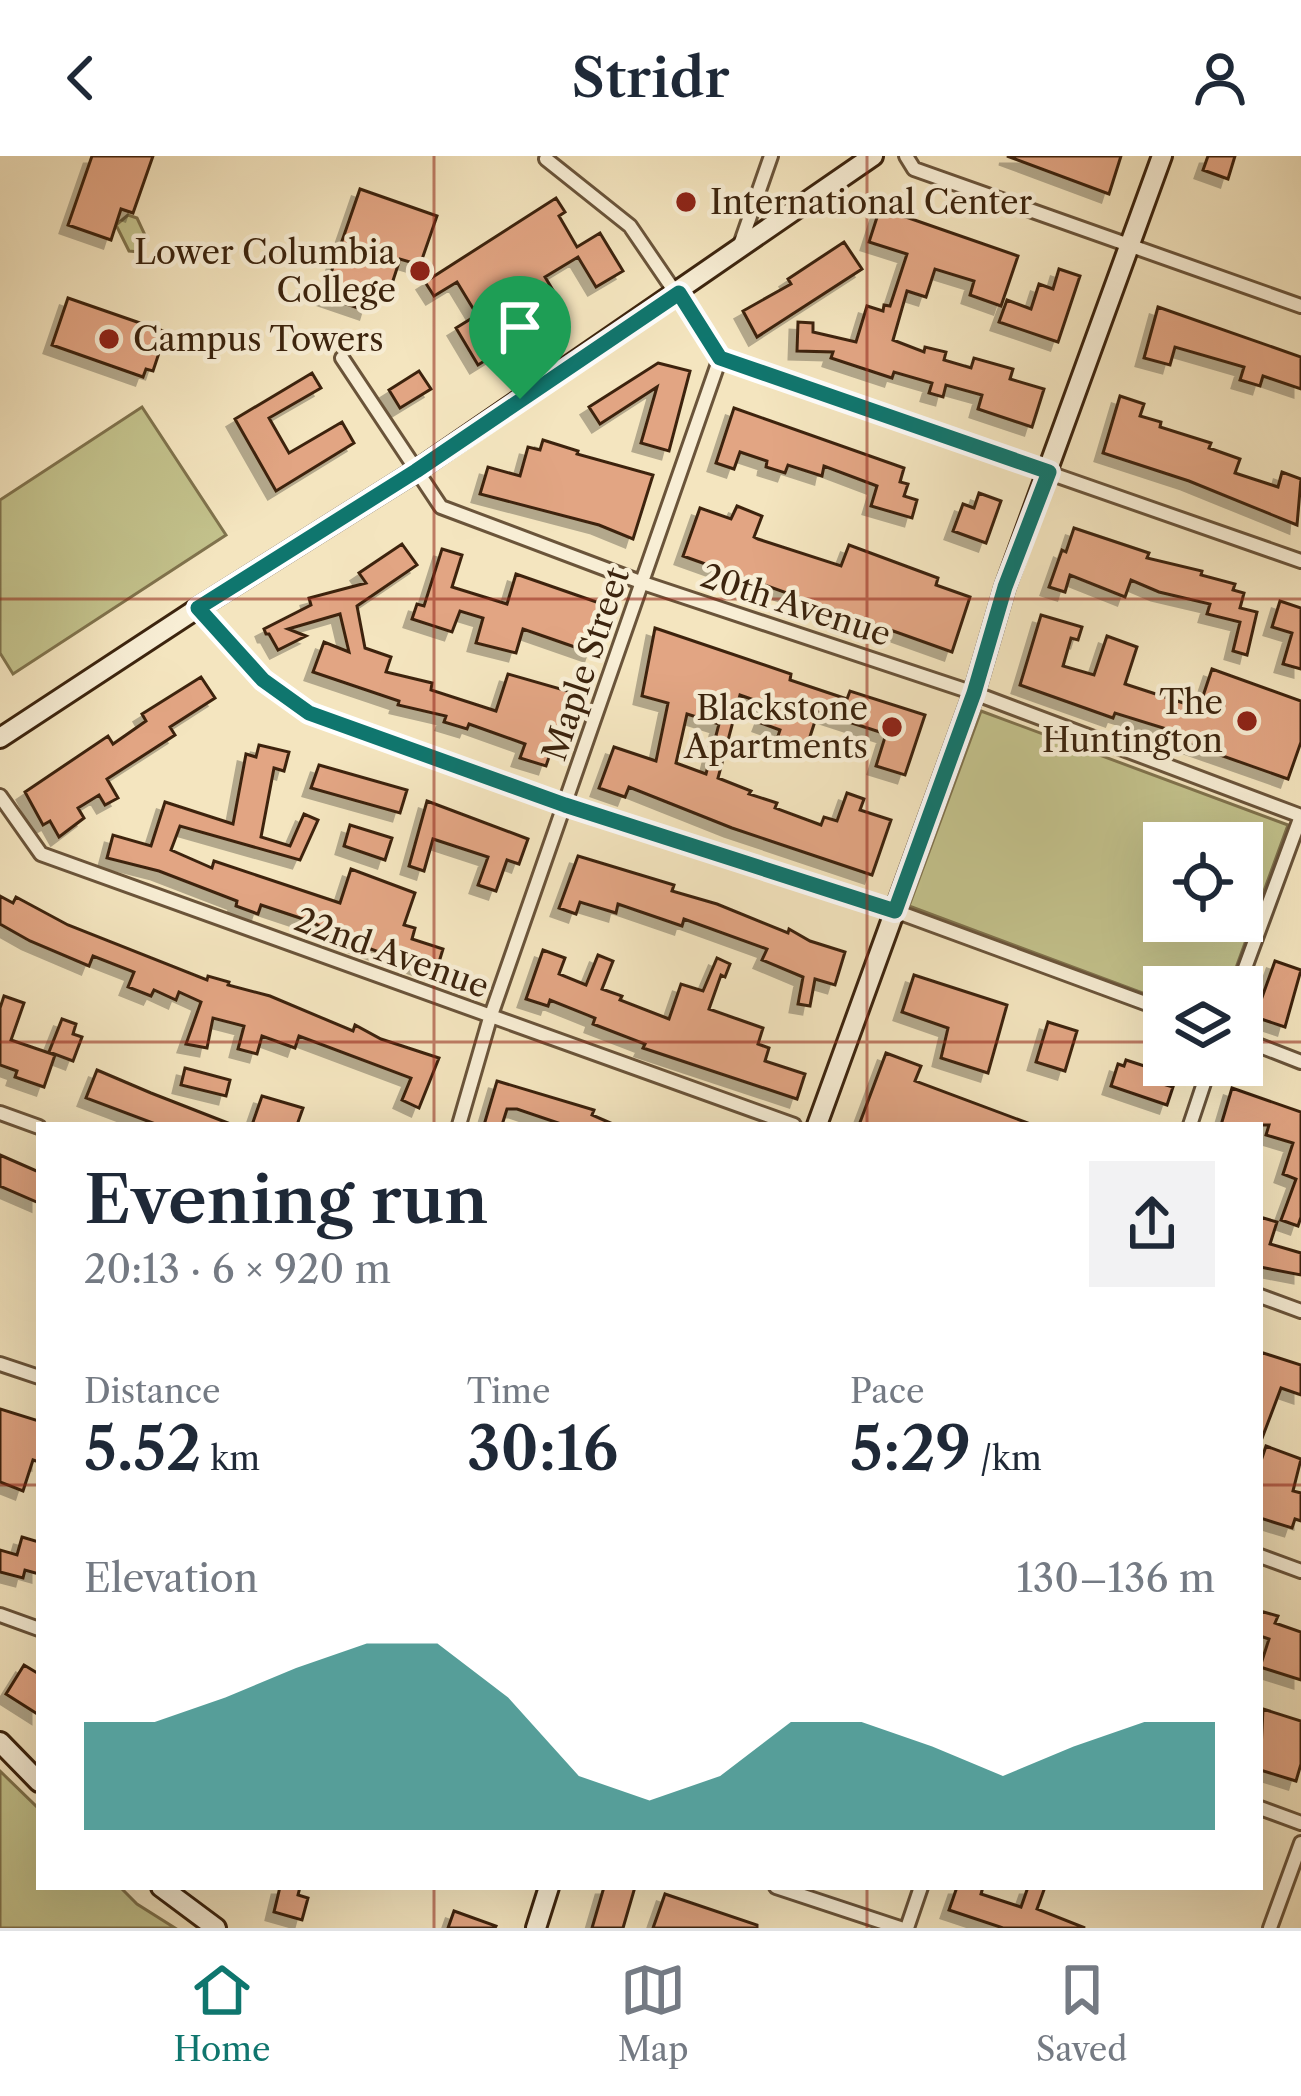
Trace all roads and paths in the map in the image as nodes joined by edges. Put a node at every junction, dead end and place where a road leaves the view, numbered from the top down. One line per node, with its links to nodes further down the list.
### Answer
1 (771, 156): 7 (street)
2 (873, 156): 7 (street)
3 (907, 156): 6 (street)
4 (1162, 156): 6 (street)
5 (546, 159): 8 (street)
6 (1128, 244): 9 (street); 13 (street)
7 (740, 246): 8 (street)
8 (679, 293): 11 (street); 12 (street)
9 (1301, 306)
10 (342, 358): 12 (street, 20th Avenue)
11 (720, 358): 13 (street); 15 (street, Maple Street)
12 (416, 471): 15 (street, 20th Avenue); 16 (street)
13 (1049, 472): 14 (street); 17 (street)
14 (1301, 561)
15 (643, 583): 17 (street, 20th Avenue); 20 (street, Maple Street)
16 (198, 608): 18 (street); 20 (street)
17 (974, 693): 21 (street, 20th Avenue); 22 (street)
18 (0, 739)
19 (0, 796): 25 (street, 22nd Avenue)
20 (565, 805): 22 (street); 25 (street, Maple Street)
21 (1301, 816): 23 (street)
22 (895, 911): 24 (street); 32 (street)
23 (1246, 966)
24 (1143, 1002)
25 (490, 1018): 30 (street, Maple Street); 31 (street, 22nd Avenue)
26 (1263, 1047): 27 (street)
27 (1301, 1062)
28 (1203, 1086): 33 (street)
29 (0, 1113): 34 (street)
30 (460, 1122)
31 (785, 1122)
32 (818, 1122)
33 (1191, 1122)
34 (36, 1125)
35 (1263, 1297): 36 (street)
36 (1301, 1311)
37 (0, 1364): 38 (street)
38 (36, 1377)
39 (1263, 1557): 40 (street)
40 (1301, 1570)
41 (0, 1615): 42 (street)
42 (36, 1628)
43 (0, 1742): 44 (street)
44 (36, 1780)
45 (1263, 1809): 46 (street)
46 (1301, 1822)
47 (1301, 1844): 55 (street)
48 (548, 1890): 53 (street)
49 (785, 1890): 54 (street)
50 (920, 1890): 54 (street)
51 (184, 1895): 52 (street)
52 (216, 1928)
53 (536, 1928)
54 (903, 1928)
55 (1270, 1928)

